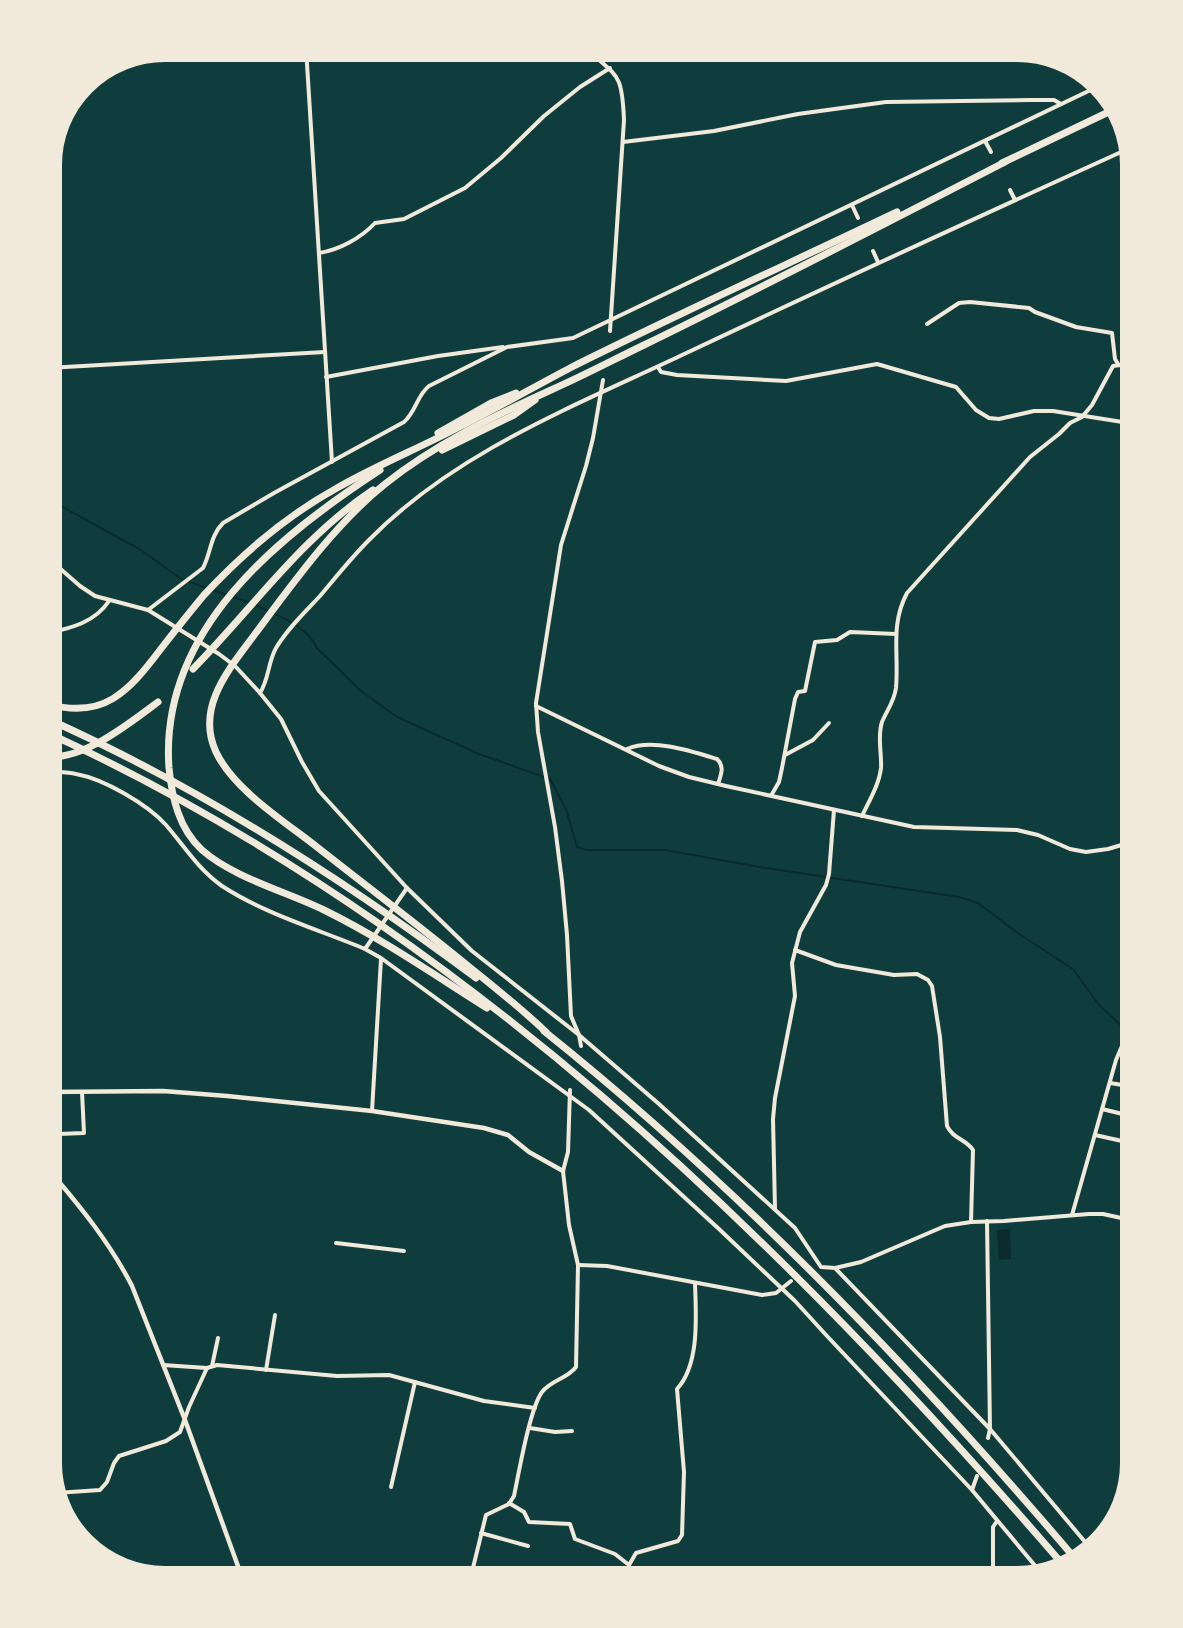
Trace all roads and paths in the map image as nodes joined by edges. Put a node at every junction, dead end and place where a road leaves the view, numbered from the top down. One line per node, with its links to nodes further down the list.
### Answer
1 (307, 58): 17 (street)
2 (599, 59): 3 (street)
3 (610, 68): 8 (street); 17 (street)
4 (1092, 89): 5 (street)
5 (1062, 105): 7 (street); 8 (street)
6 (1110, 112): 11 (highway)
7 (986, 141): 10 (street); 14 (street)
8 (622, 142): 19 (street)
9 (1124, 151): 13 (street)
10 (991, 152)
11 (1005, 162): 33 (highway); 35 (highway)
12 (1010, 190): 13 (street)
13 (1015, 200): 18 (street)
14 (852, 205): 15 (street); 19 (street)
15 (858, 218)
16 (873, 251): 18 (street)
17 (319, 253): 23 (street)
18 (878, 262): 27 (street)
19 (610, 321): 21 (street); 22 (street)
20 (927, 324): 24 (street)
21 (610, 331)
22 (507, 347): 28 (street); 34 (street)
23 (325, 352): 26 (street); 28 (street)
24 (1118, 364): 25 (street); 31 (street)
25 (1124, 364)
26 (59, 367)
27 (657, 367): 30 (street); 31 (street)
28 (326, 377): 34 (street)
29 (603, 380): 30 (street)
30 (601, 393): 42 (street); 45 (street)
31 (1082, 417): 32 (street); 40 (street)
32 (1124, 423)
33 (408, 452): 41 (highway); 44 (highway)
34 (332, 462): 38 (street)
35 (414, 463): 41 (highway); 63 (highway)
36 (59, 567): 37 (street)
37 (109, 600): 38 (street); 39 (street)
38 (148, 610): 42 (street)
39 (59, 630)
40 (896, 634): 50 (street); 56 (street)
41 (193, 665): 62 (highway)
42 (260, 693): 58 (street)
43 (158, 702): 51 (highway)
44 (59, 706)
45 (536, 706): 49 (street); 64 (street)
46 (829, 723): 50 (street)
47 (59, 724): 63 (highway)
48 (59, 738): 62 (highway)
49 (626, 750): 53 (street); 53 (street)
50 (785, 755): 54 (street)
51 (59, 757)
52 (59, 772): 59 (street)
53 (718, 784): 54 (street)
54 (771, 795): 55 (street)
55 (834, 810): 56 (street); 60 (street)
56 (862, 816): 57 (street)
57 (1124, 844)
58 (407, 888): 59 (street); 64 (street)
59 (365, 949): 61 (street)
60 (795, 950): 80 (street); 84 (street)
61 (381, 958): 71 (street); 73 (street)
62 (522, 1030): 114 (highway)
63 (546, 1032): 113 (highway)
64 (579, 1035): 66 (street); 80 (street)
65 (1124, 1041): 67 (street)
66 (581, 1046)
67 (1110, 1083): 68 (street); 72 (street)
68 (1124, 1085)
69 (58, 1092): 70 (street)
70 (82, 1092): 73 (street); 75 (street)
71 (570, 1092): 78 (street); 91 (street)
72 (1102, 1109): 74 (street); 76 (street)
73 (372, 1111): 78 (street)
74 (1124, 1114)
75 (58, 1134)
76 (1095, 1135): 77 (street); 81 (street)
77 (1122, 1141)
78 (563, 1171): 87 (street)
79 (58, 1182): 94 (street)
80 (775, 1210): 88 (street)
81 (1072, 1215): 82 (street); 83 (street)
82 (1124, 1219)
83 (987, 1221): 84 (street); 101 (street)
84 (971, 1222): 88 (street)
85 (336, 1243): 86 (street)
86 (404, 1251)
87 (578, 1265): 90 (street); 98 (street)
88 (835, 1268): 101 (street)
89 (790, 1281): 91 (street)
90 (695, 1283): 91 (street); 115 (street)
91 (780, 1288): 106 (street)
92 (275, 1315): 96 (street)
93 (218, 1338): 95 (street)
94 (162, 1364): 95 (street); 99 (street)
95 (210, 1367): 96 (street); 99 (street)
96 (266, 1371): 97 (street)
97 (415, 1382): 98 (street); 105 (street)
98 (535, 1408): 100 (street)
99 (185, 1419): 107 (street); 117 (street)
100 (530, 1428): 102 (street); 108 (street)
101 (990, 1429): 103 (street); 111 (street)
102 (572, 1431)
103 (988, 1438)
104 (977, 1476): 106 (street)
105 (391, 1487)
106 (972, 1490): 109 (street)
107 (63, 1493)
108 (509, 1503): 110 (street); 115 (street)
109 (997, 1521): 116 (street); 120 (street)
110 (481, 1533): 112 (street); 118 (street)
111 (1086, 1544)
112 (528, 1546)
113 (1072, 1555)
114 (1060, 1561)
115 (629, 1565): 119 (street)
116 (1037, 1568)
117 (239, 1569)
118 (473, 1569)
119 (629, 1570)
120 (993, 1570)

